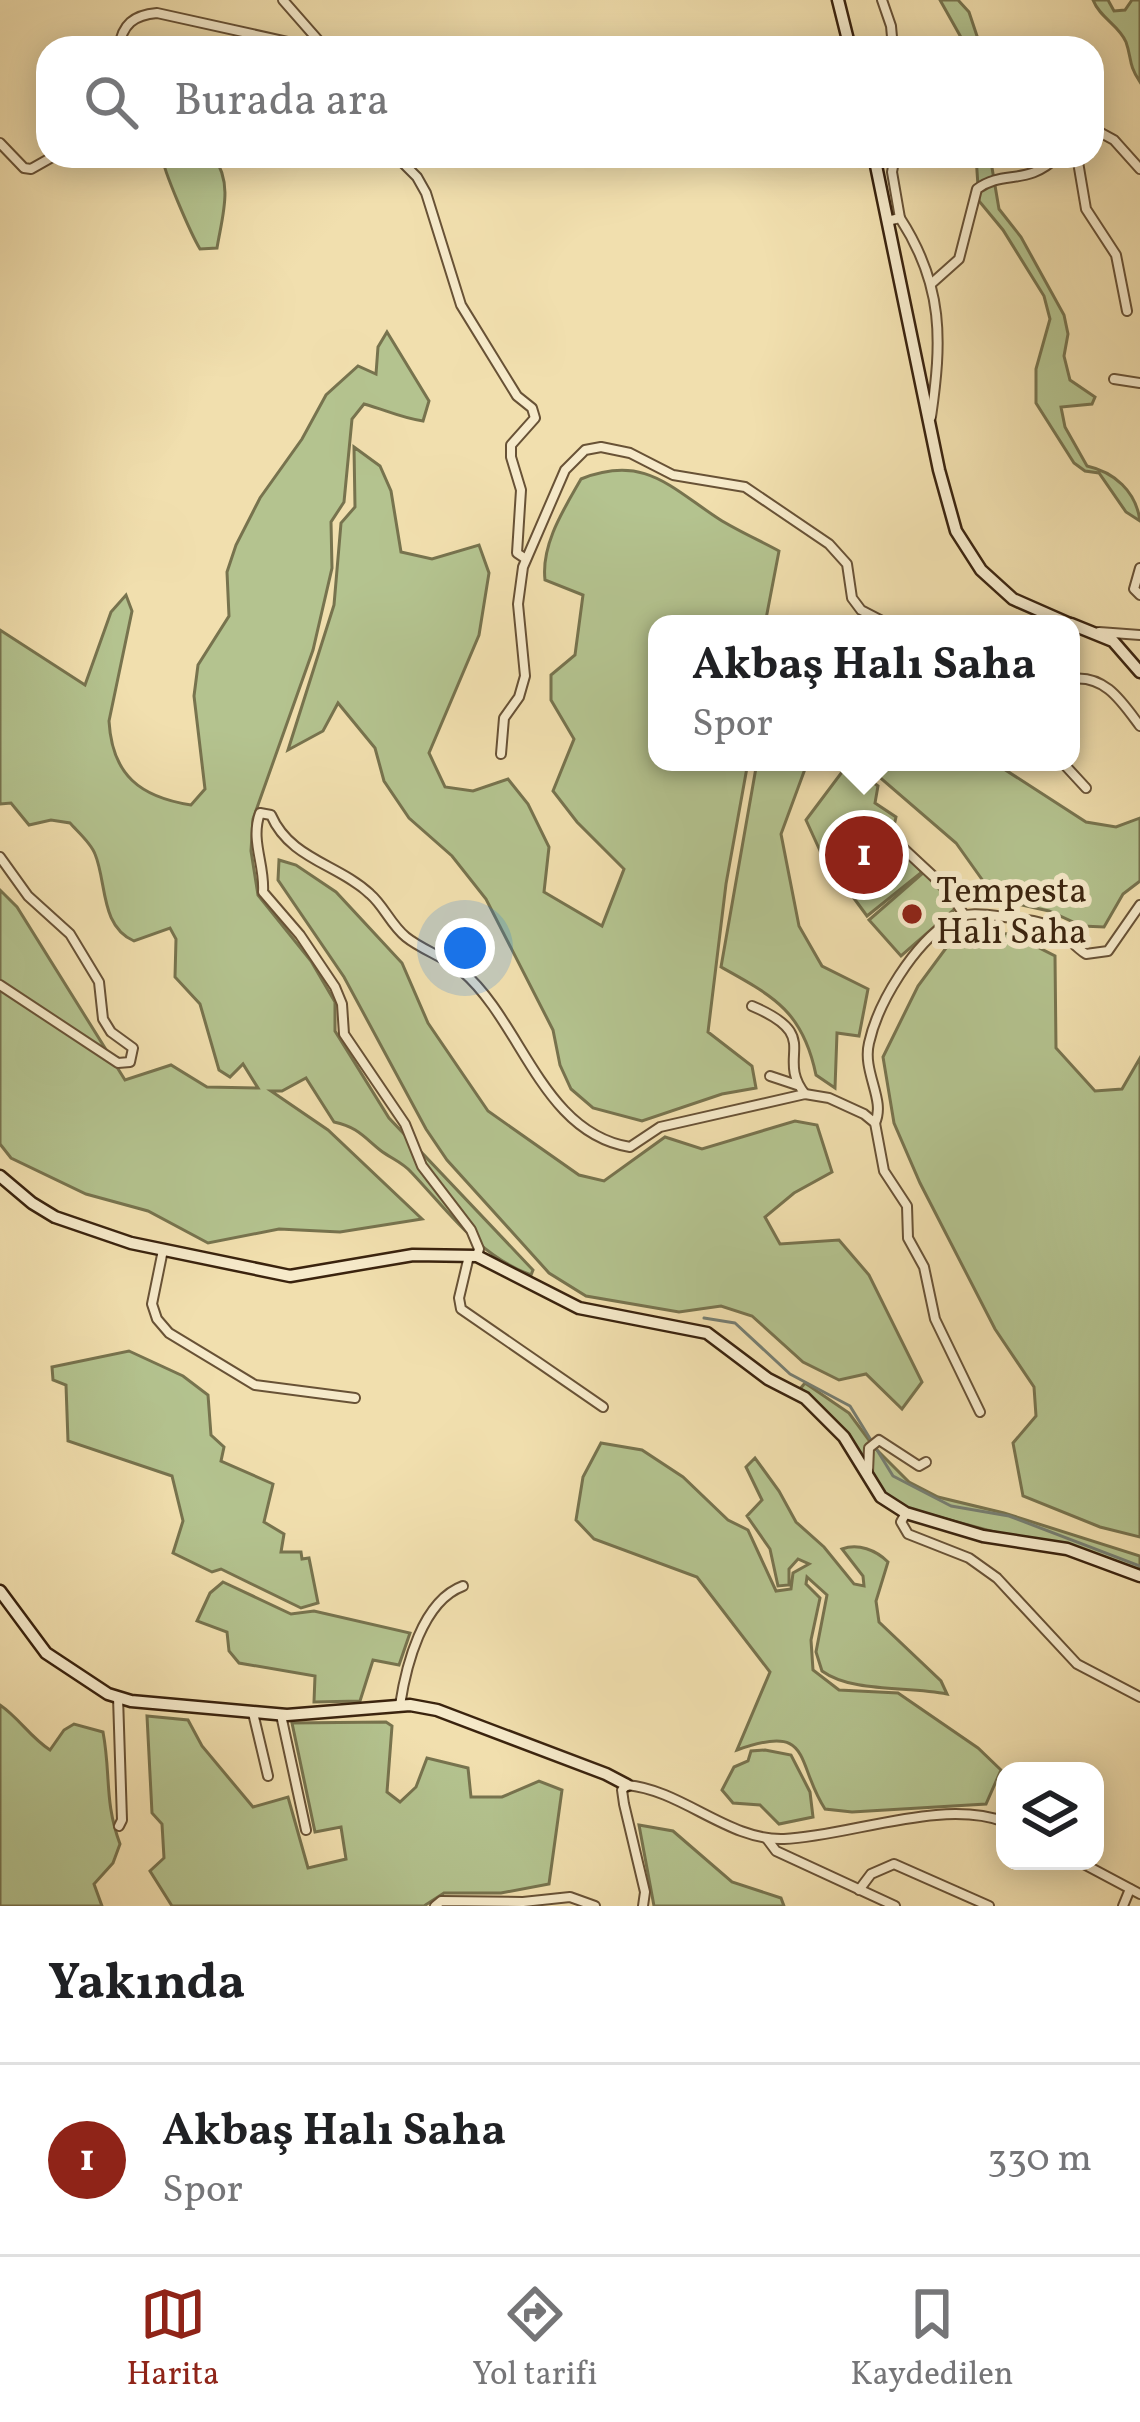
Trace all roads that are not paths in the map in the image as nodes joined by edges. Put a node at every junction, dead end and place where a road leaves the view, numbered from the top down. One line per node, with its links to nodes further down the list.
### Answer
1 (283, 0): 6 (street)
2 (838, 0): 7 (street)
3 (882, 0): 8 (street)
4 (122, 36): 5 (street)
5 (261, 36)
6 (314, 36)
7 (847, 36)
8 (892, 36)
9 (1104, 135): 17 (street)
10 (0, 143): 11 (street)
11 (36, 166)
12 (406, 168): 24 (street)
13 (878, 168): 18 (street)
14 (893, 168): 18 (street)
15 (1044, 168): 19 (street)
16 (1079, 168): 20 (street)
17 (1140, 169)
18 (894, 220): 19 (street); 23 (street)
19 (931, 284): 23 (street)
20 (1126, 311)
21 (1114, 380): 22 (street)
22 (1140, 382)
23 (930, 424): 28 (street)
24 (526, 559): 27 (street); 35 (street)
25 (1140, 568): 26 (street)
26 (1140, 595)
27 (871, 615)
28 (1050, 615)
29 (1080, 627): 30 (street)
30 (1097, 632): 31 (street); 32 (street)
31 (1140, 635)
32 (1140, 672)
33 (1080, 677): 34 (street)
34 (1140, 726)
35 (501, 754)
36 (1070, 771): 37 (street)
37 (1086, 788)
38 (890, 836): 41 (street)
39 (0, 857): 42 (street)
40 (1140, 905): 41 (street)
41 (965, 916): 47 (street)
42 (0, 985)
43 (752, 1006): 45 (street)
44 (770, 1076): 45 (street)
45 (797, 1085): 46 (street)
46 (805, 1094): 47 (street); 50 (street)
47 (875, 1124): 53 (street)
48 (0, 1176): 49 (street)
49 (163, 1250): 50 (street); 51 (street)
50 (474, 1255): 52 (street); 55 (street)
51 (355, 1398)
52 (603, 1407)
53 (980, 1412)
54 (926, 1462): 55 (street)
55 (868, 1473): 56 (street)
56 (906, 1513): 57 (street); 60 (street)
57 (1140, 1576)
58 (463, 1586): 62 (street)
59 (0, 1591): 61 (street)
60 (1140, 1696)
61 (118, 1697): 63 (street); 68 (street)
62 (400, 1706): 64 (street); 66 (street)
63 (253, 1711): 64 (street); 65 (street)
64 (281, 1714): 69 (street)
65 (268, 1776)
66 (627, 1785): 70 (street); 77 (street)
67 (996, 1819): 70 (street)
68 (119, 1826)
69 (305, 1830)
70 (768, 1838): 72 (street)
71 (1095, 1870): 73 (street)
72 (859, 1890): 74 (street); 78 (street)
73 (1135, 1892): 79 (street)
74 (984, 1905)
75 (435, 1906): 76 (street)
76 (596, 1906)
77 (643, 1906)
78 (895, 1906)
79 (1123, 1906)

